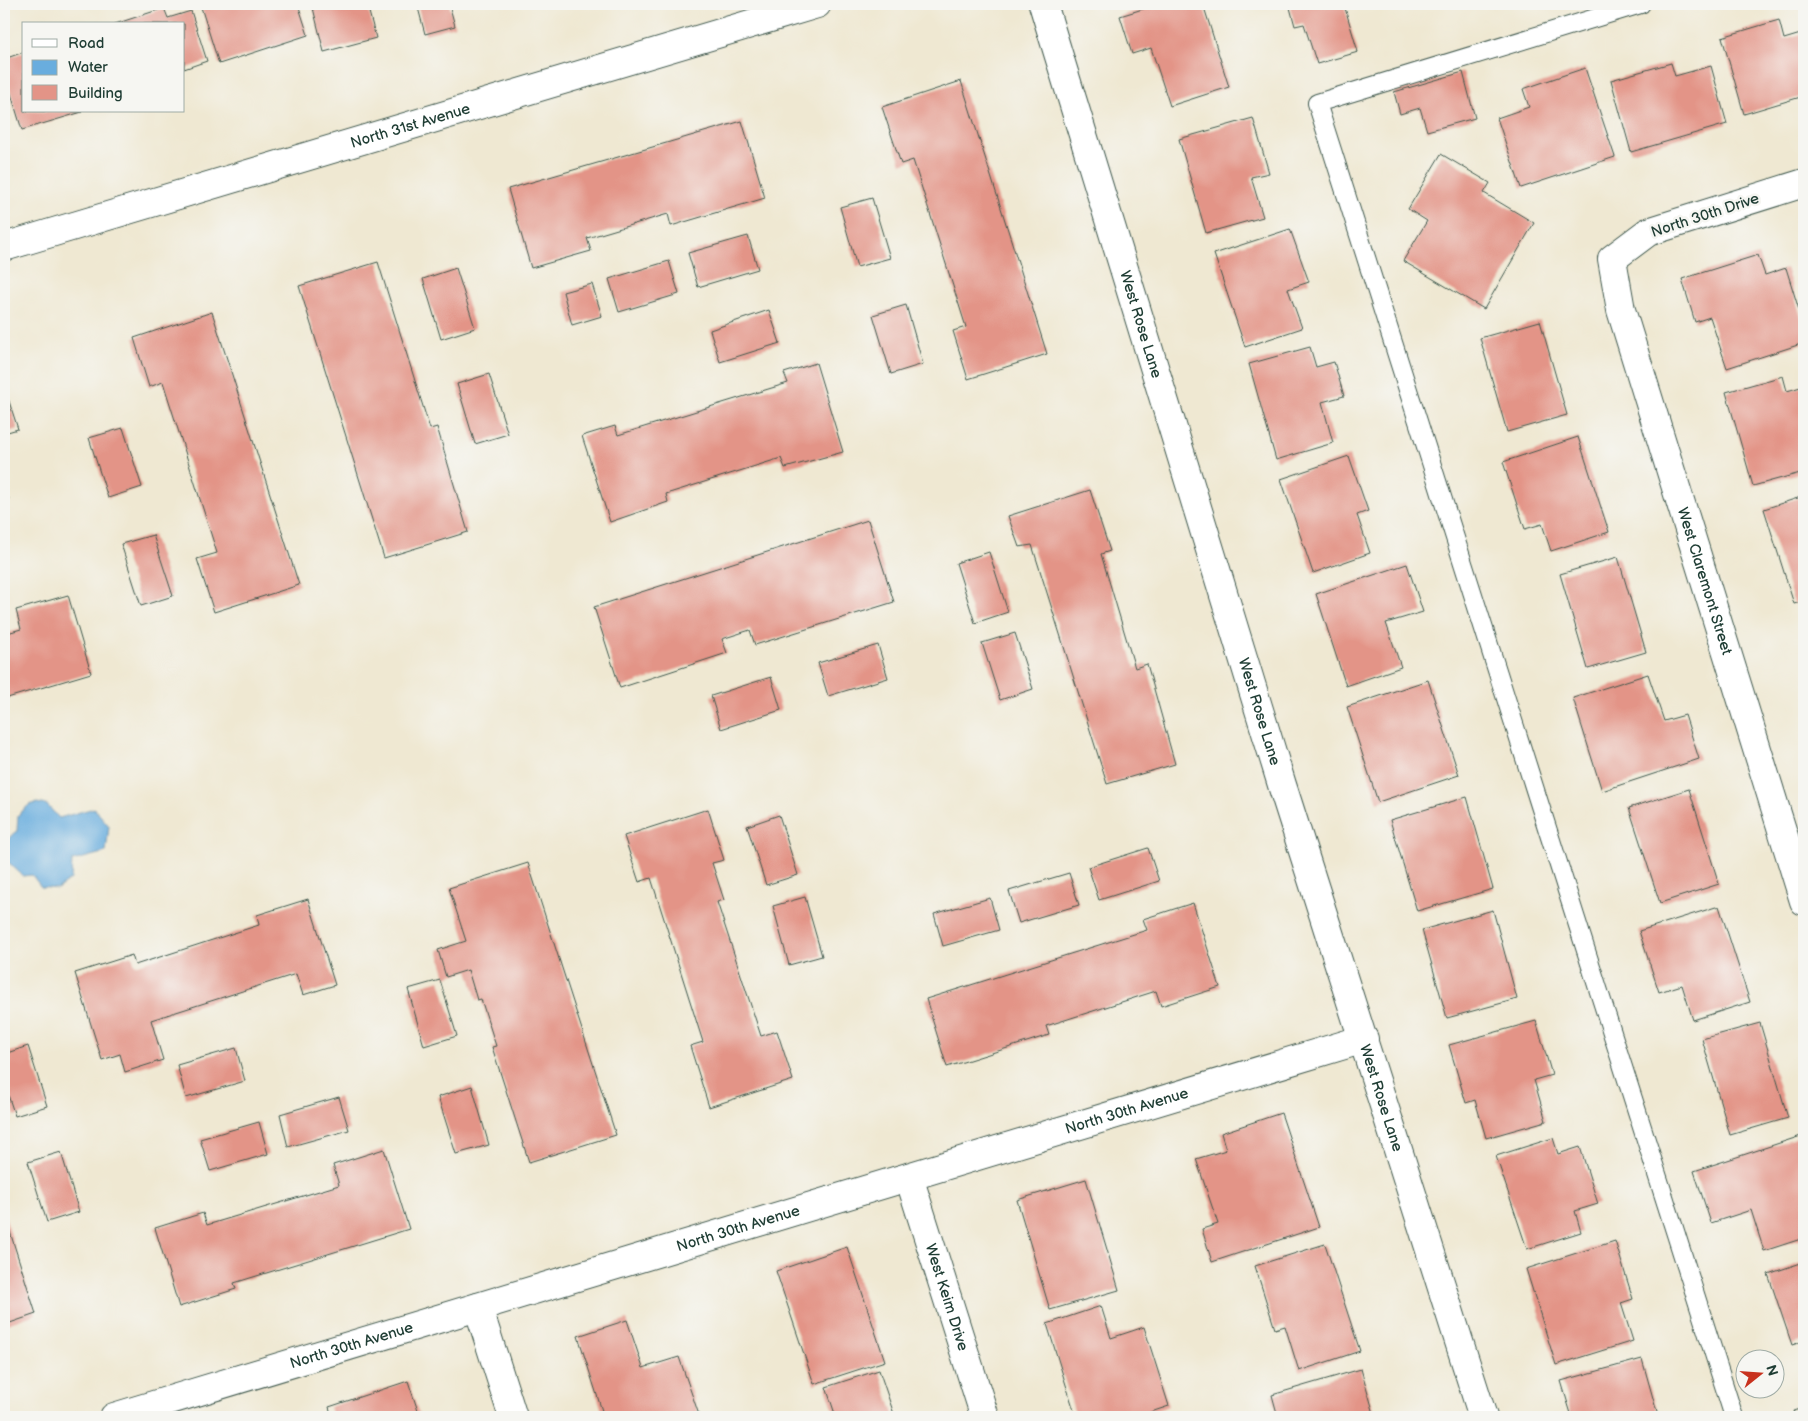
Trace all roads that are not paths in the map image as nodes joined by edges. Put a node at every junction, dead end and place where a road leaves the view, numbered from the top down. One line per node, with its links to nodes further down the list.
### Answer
1 (817, 4): 5 (street, North 31st Avenue)
2 (1043, 4): 8 (street, West Rose Lane)
3 (1641, 4): 15 (lane)
4 (1804, 183): 6 (street, North 30th Drive)
5 (4, 247)
6 (1612, 259): 7 (street, West Claremont Street)
7 (1804, 901)
8 (1364, 1039): 9 (street, North 30th Avenue); 14 (street, West Rose Lane)
9 (909, 1177): 10 (street, North 30th Avenue); 13 (street, West Keim Drive)
10 (478, 1307): 11 (street, North 30th Avenue); 12 (street)
11 (114, 1417)
12 (512, 1417)
13 (985, 1417)
14 (1483, 1417)
15 (1734, 1417)

